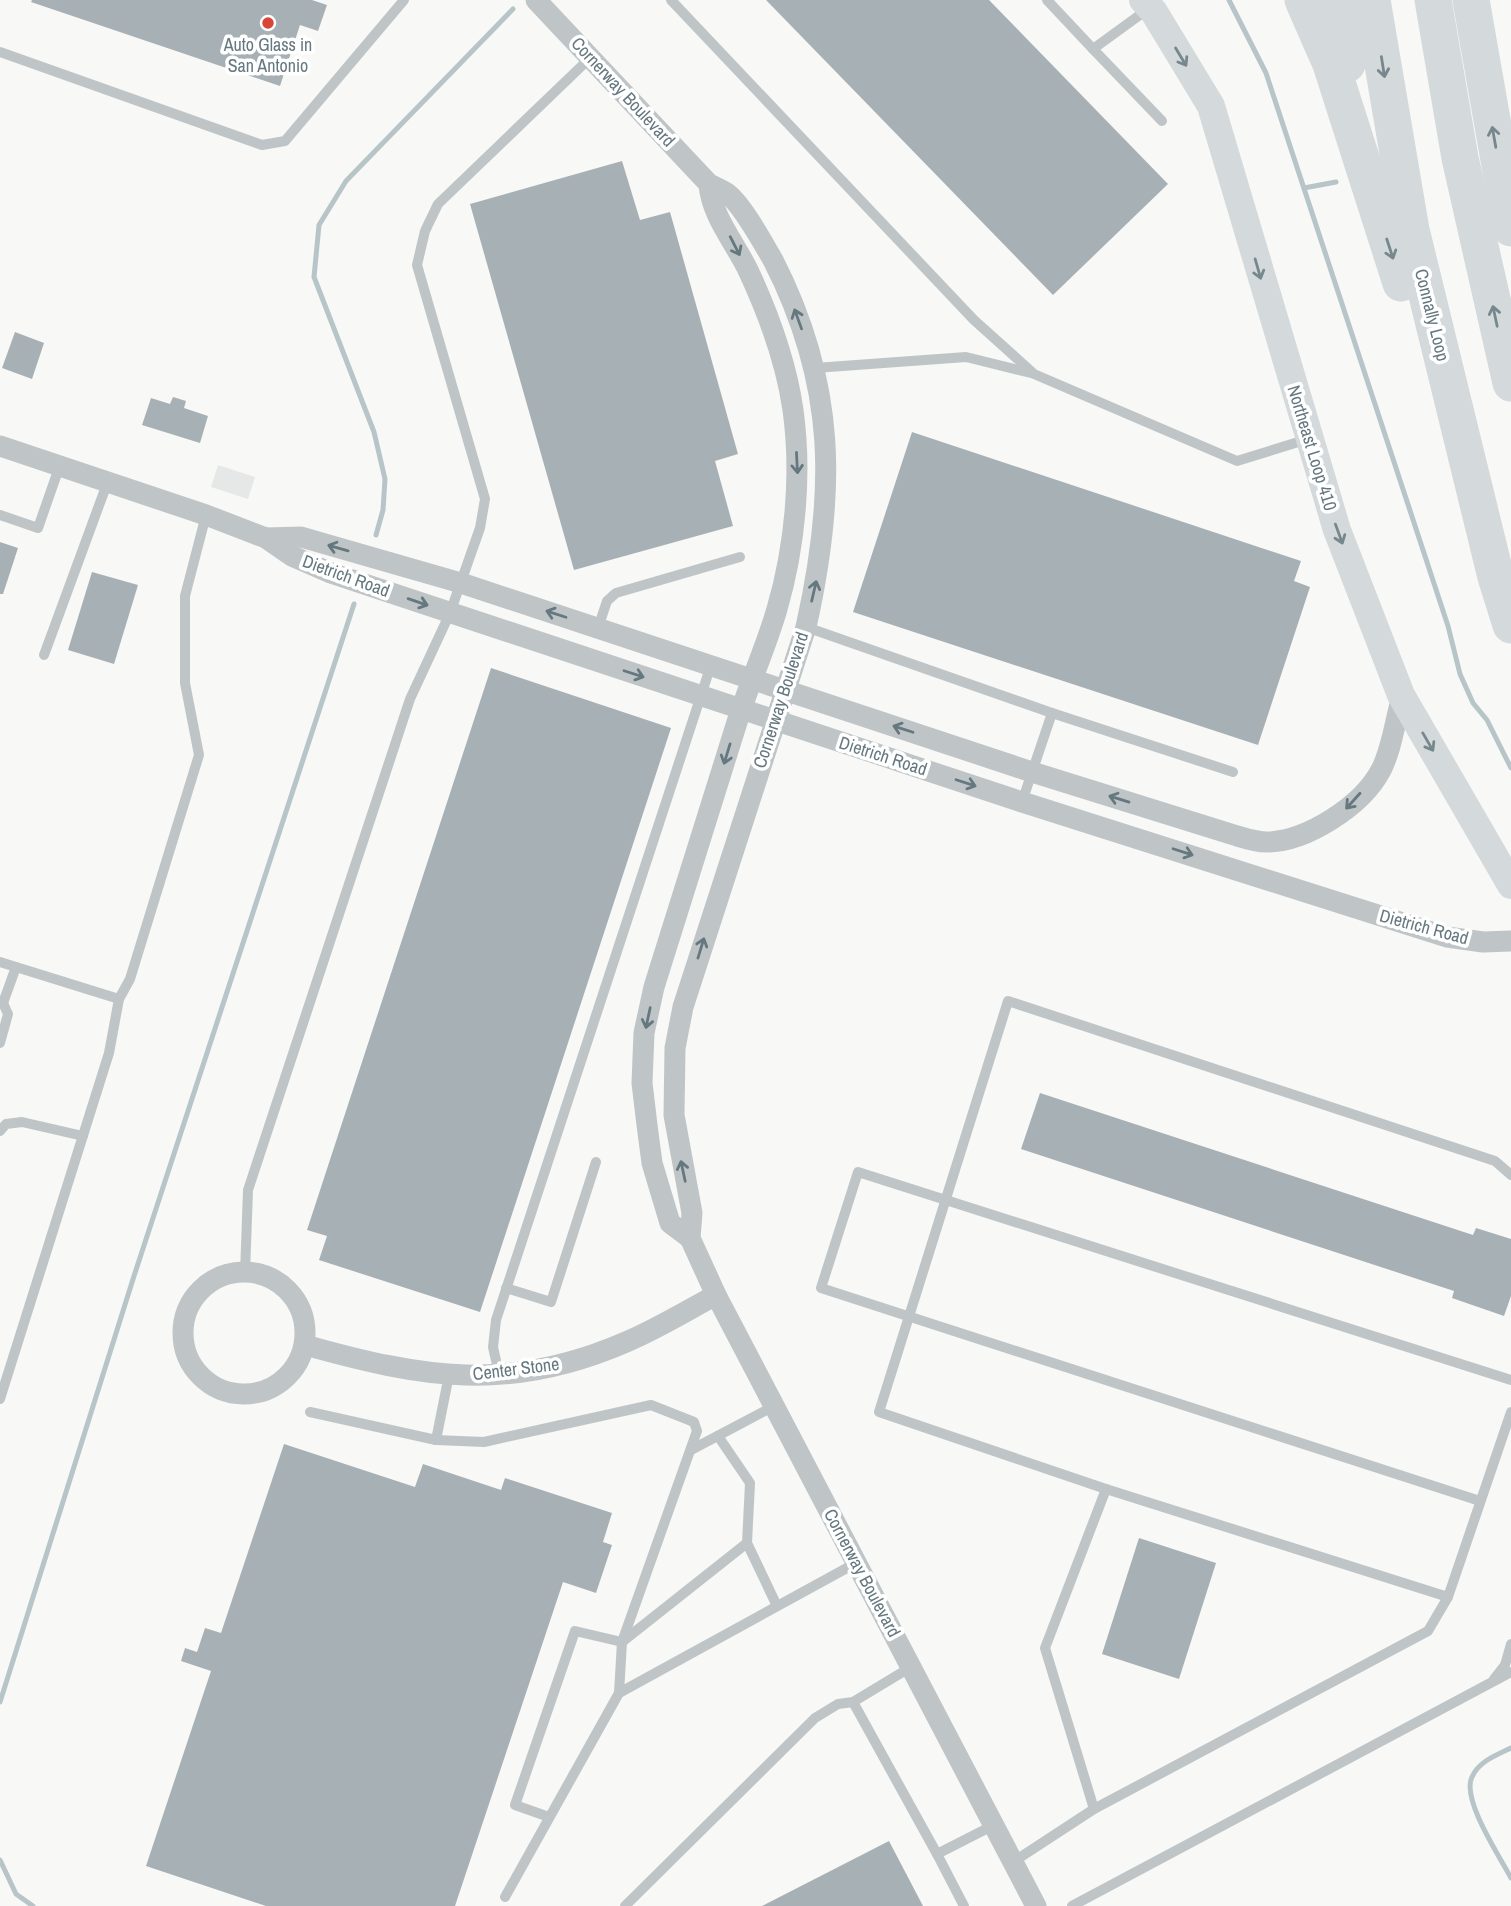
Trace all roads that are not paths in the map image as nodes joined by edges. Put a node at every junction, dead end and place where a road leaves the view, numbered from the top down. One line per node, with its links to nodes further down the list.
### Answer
1 (404, 0): 13 (lane)
2 (536, 0): 14 (street, Cornerway Boulevard)
3 (671, 0): 21 (lane)
4 (1047, 0): 12 (lane)
5 (1303, 0): 18 (highway)
6 (1335, 0): 18 (highway)
7 (1372, 0): 31 (highway, Connally Loop, one-way to 31)
8 (1433, 0): 22 (highway, one-way to 8)
9 (1471, 0): 15 (highway)
10 (1488, 0): 15 (highway)
11 (1147, 4): 12 (lane); 23 (main road, Northeast Loop 410, one-way to 23)
12 (1093, 49): 16 (lane)
13 (0, 52)
14 (591, 57): 17 (street, Cornerway Boulevard); 32 (lane)
15 (1482, 69): 19 (highway, one-way to 15)
16 (1162, 121)
17 (709, 184): 20 (street, Cornerway Boulevard, one-way to 17); 39 (street, Cornerway Boulevard, one-way to 39)
18 (1370, 184): 31 (highway, one-way to 31)
19 (1511, 228)
20 (815, 368): 21 (lane); 35 (street, Cornerway Boulevard, one-way to 20)
21 (1034, 373): 23 (lane)
22 (1511, 383)
23 (1309, 438): 42 (main road, Northeast Loop 410, one-way to 42)
24 (0, 446): 25 (street, Dietrich Road)
25 (60, 465): 26 (street, Dietrich Road); 27 (lane)
26 (108, 481): 28 (street, Dietrich Road); 37 (lane)
27 (0, 515)
28 (206, 515): 29 (street, Dietrich Road); 55 (lane)
29 (266, 538): 32 (street, Dietrich Road, one-way to 29); 33 (street, Dietrich Road, one-way to 33)
30 (740, 557): 36 (lane)
31 (1496, 577): 34 (highway, Connally Loop)
32 (461, 583): 33 (lane); 36 (street, Dietrich Road, one-way to 32)
33 (450, 613): 41 (street, Dietrich Road, one-way to 41); 64 (lane)
34 (1511, 625)
35 (806, 627): 40 (street, Cornerway Boulevard); 44 (lane)
36 (598, 628): 38 (street, Dietrich Road)
37 (44, 655)
38 (711, 665): 39 (street, Dietrich Road); 41 (lane)
39 (751, 678): 40 (street, Dietrich Road); 43 (street, Cornerway Boulevard)
40 (783, 689): 45 (street, Cornerway Boulevard); 46 (street, Dietrich Road, one-way to 40)
41 (701, 696): 43 (street, Dietrich Road); 65 (lane)
42 (1402, 698): 49 (street, Dietrich Road, one-way to 49); 51 (main road, Northeast Loop 410, one-way to 51)
43 (741, 709): 45 (street, Dietrich Road); 63 (street, Cornerway Boulevard, one-way to 63)
44 (1052, 713): 46 (lane); 47 (lane)
45 (774, 720): 48 (street, Dietrich Road, one-way to 48); 63 (street, Cornerway Boulevard, one-way to 45)
46 (1032, 772): 48 (lane); 49 (street, Dietrich Road, one-way to 46)
47 (1233, 772)
48 (1022, 802): 50 (street, Dietrich Road, one-way to 50)
49 (1265, 842): 50 (street)
50 (1255, 875): 52 (street, Dietrich Road)
51 (1511, 886)
52 (1511, 941)
53 (0, 961): 54 (lane)
54 (16, 967): 55 (lane); 56 (lane)
55 (119, 999): 59 (lane)
56 (2, 1003): 57 (lane)
57 (0, 1043)
58 (0, 1130): 59 (lane)
59 (83, 1136): 72 (lane)
60 (596, 1162): 65 (lane)
61 (1511, 1175): 62 (lane)
62 (945, 1201): 67 (lane); 67 (lane); 71 (lane)
63 (690, 1238): 66 (street, Cornerway Boulevard)
64 (244, 1273): 68 (street); 68 (street)
65 (506, 1288): 69 (lane)
66 (716, 1296): 69 (street, Center Stone); 73 (street, Cornerway Boulevard)
67 (909, 1317): 79 (lane); 80 (lane)
68 (305, 1345): 70 (street, Center Stone)
69 (499, 1374): 70 (street, Center Stone)
70 (449, 1375): 77 (lane)
71 (1511, 1380)
72 (0, 1399)
73 (774, 1406): 76 (lane); 82 (street, Cornerway Boulevard)
74 (310, 1412): 77 (lane)
75 (1511, 1412): 80 (lane)
76 (718, 1436): 78 (lane); 81 (lane)
77 (436, 1440): 78 (lane)
78 (691, 1450): 85 (lane)
79 (1106, 1489): 83 (lane); 92 (lane)
80 (1480, 1501): 83 (lane)
81 (747, 1543): 84 (lane); 85 (lane)
82 (856, 1563): 84 (lane); 87 (street, Cornerway Boulevard)
83 (1448, 1597): 92 (lane)
84 (777, 1606): 90 (lane)
85 (622, 1642): 90 (lane); 93 (lane)
86 (1511, 1644): 89 (lane)
87 (911, 1667): 91 (lane); 94 (street, Cornerway Boulevard)
88 (1511, 1672): 89 (lane)
89 (1493, 1681): 101 (lane)
90 (619, 1693): 93 (lane)
91 (853, 1702): 95 (lane); 98 (lane)
92 (1094, 1809): 96 (lane)
93 (549, 1817): 97 (lane)
94 (994, 1825): 95 (lane); 96 (street, Cornerway Boulevard)
95 (937, 1854): 99 (lane)
96 (1013, 1862): 100 (street, Cornerway Boulevard)
97 (505, 1897)
98 (625, 1906)
99 (964, 1906)
100 (1036, 1906)
101 (1072, 1906)

